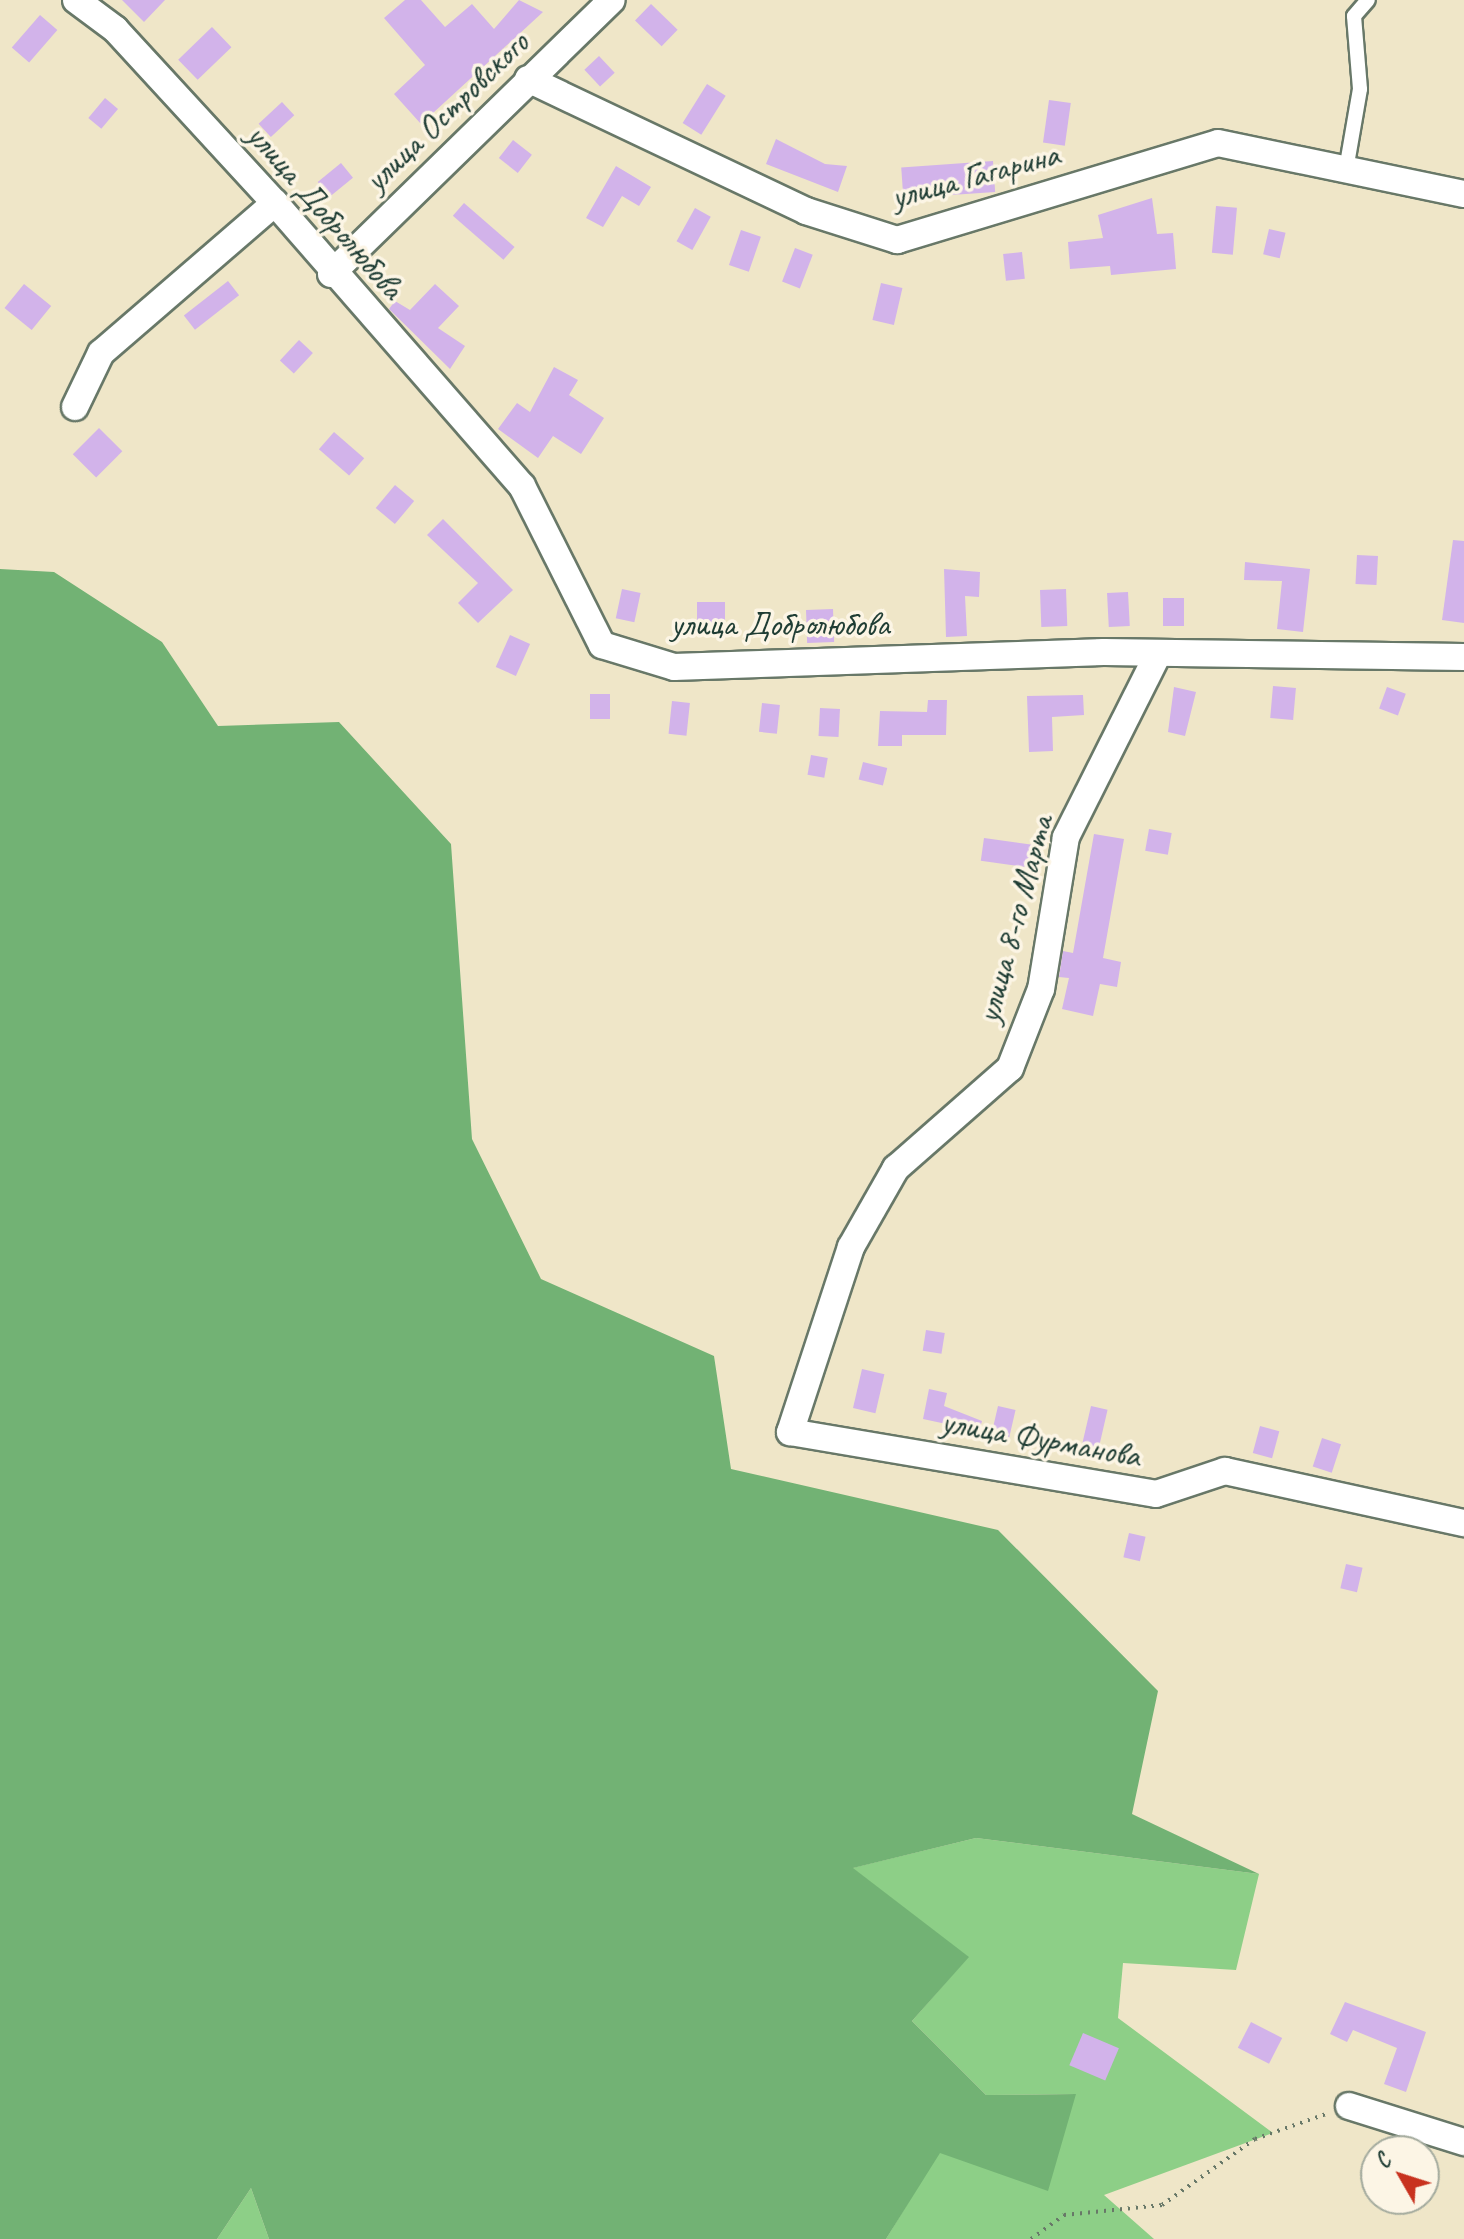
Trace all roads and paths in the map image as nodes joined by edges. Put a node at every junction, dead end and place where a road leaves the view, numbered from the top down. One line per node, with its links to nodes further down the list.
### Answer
1 (76, 0): 7 (street, улица Добролюбова)
2 (612, 0): 4 (street, улица Островского)
3 (1368, 0): 5 (lane)
4 (528, 79): 5 (street, улица Гагарина); 8 (street, улица Островского)
5 (1346, 170): 6 (street, улица Гагарина)
6 (1464, 194)
7 (275, 203): 8 (street, улица Добролюбова); 9 (street)
8 (331, 274): 10 (street, улица Добролюбова)
9 (75, 407)
10 (1157, 656): 11 (street, улица Добролюбова); 12 (street, улица 8-го Марта)
11 (1464, 657)
12 (790, 1432): 13 (street, улица Фурманова)
13 (1464, 1523)
14 (1349, 2106): 15 (street); 16 (path)
15 (1464, 2142)
16 (1031, 2239)

